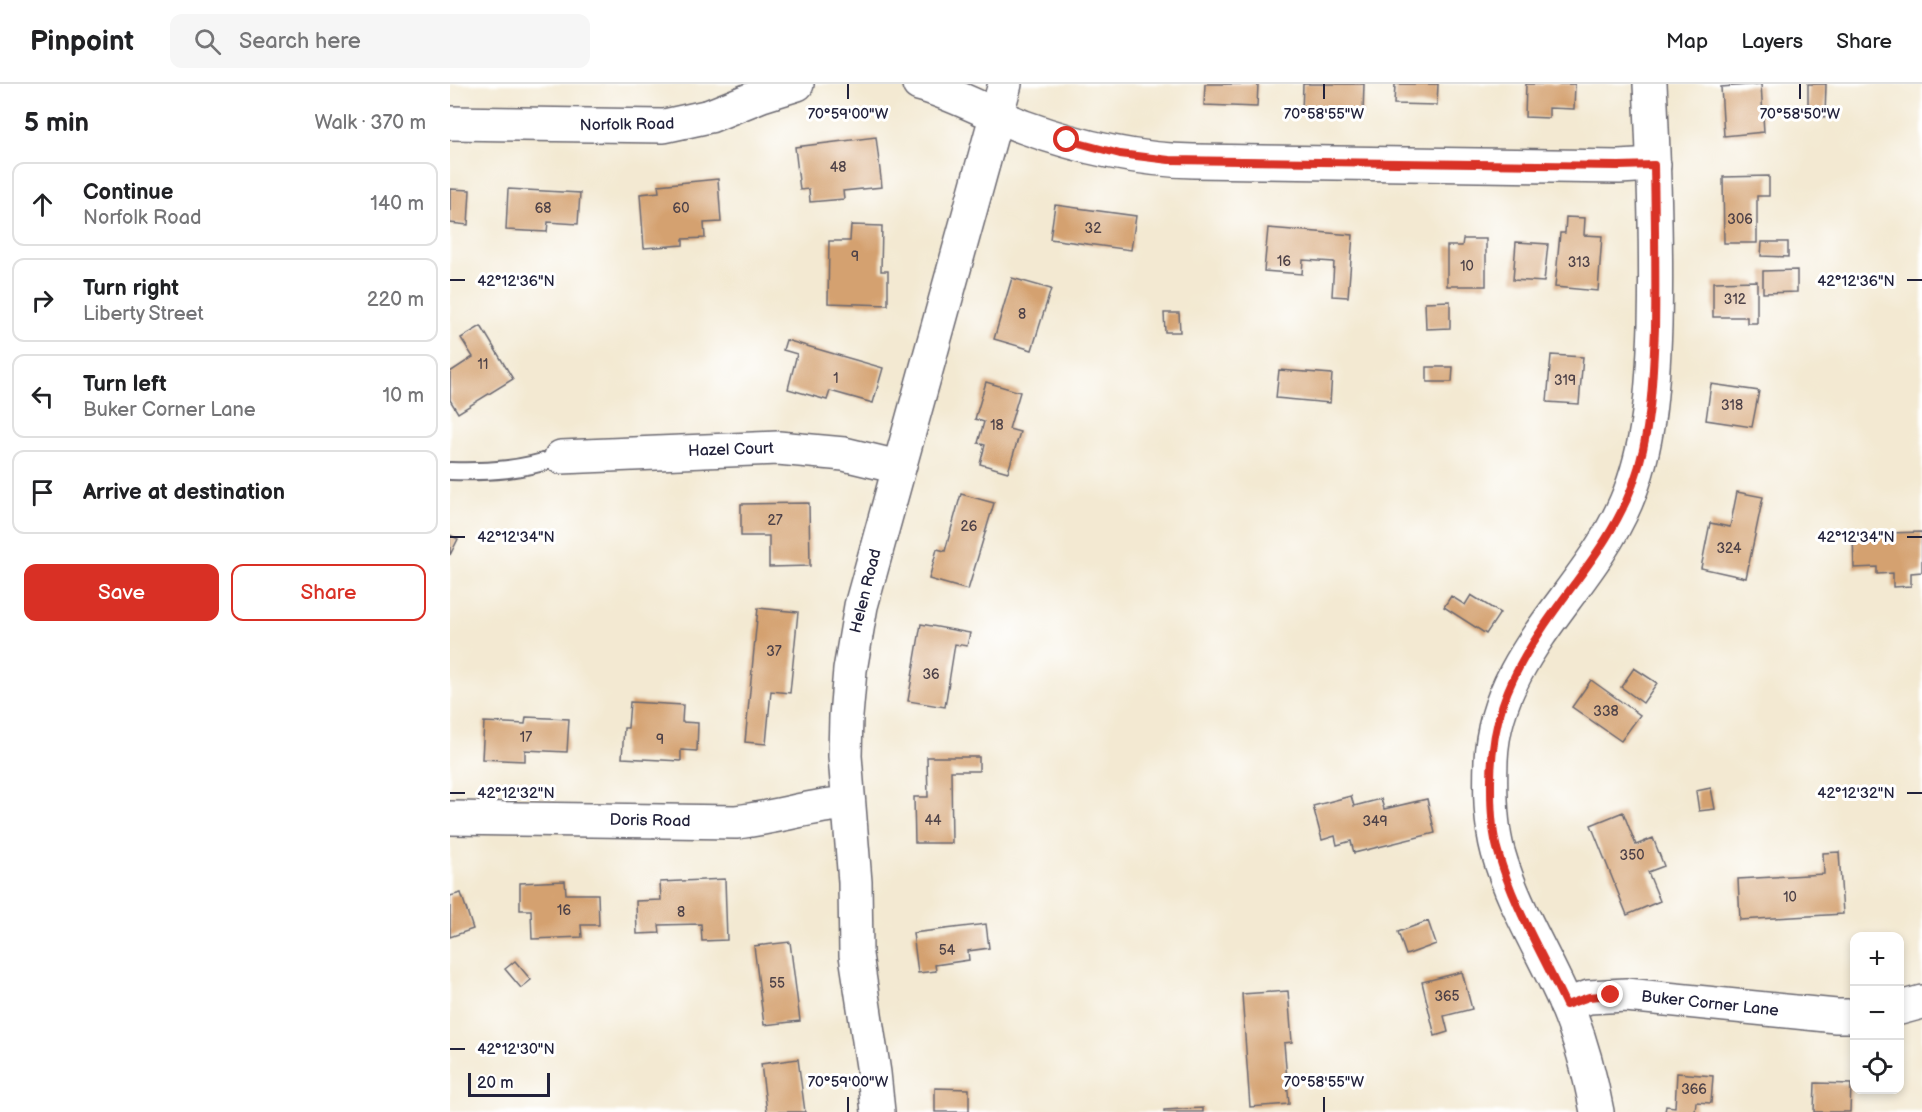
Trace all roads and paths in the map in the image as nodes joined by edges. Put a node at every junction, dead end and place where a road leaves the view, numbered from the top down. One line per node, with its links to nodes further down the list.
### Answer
1 (798, 84): 6 (street, Norfolk Road)
2 (919, 84): 5 (street)
3 (1005, 84): 5 (street, Helen Road)
4 (1650, 84): 7 (street)
5 (996, 115): 7 (street); 9 (street, Helen Road)
6 (450, 123)
7 (1654, 165): 14 (street)
8 (561, 457): 9 (street, Hazel Court); 10 (lane)
9 (898, 467): 11 (street, Helen Road)
10 (450, 471)
11 (848, 803): 12 (street, Doris Road); 17 (street, Helen Road)
12 (450, 818)
13 (1922, 1002): 15 (street)
14 (1566, 1005): 16 (street, Buker Corner Lane); 18 (street)
15 (1904, 1007)
16 (1850, 1016)
17 (878, 1112)
18 (1597, 1112)

